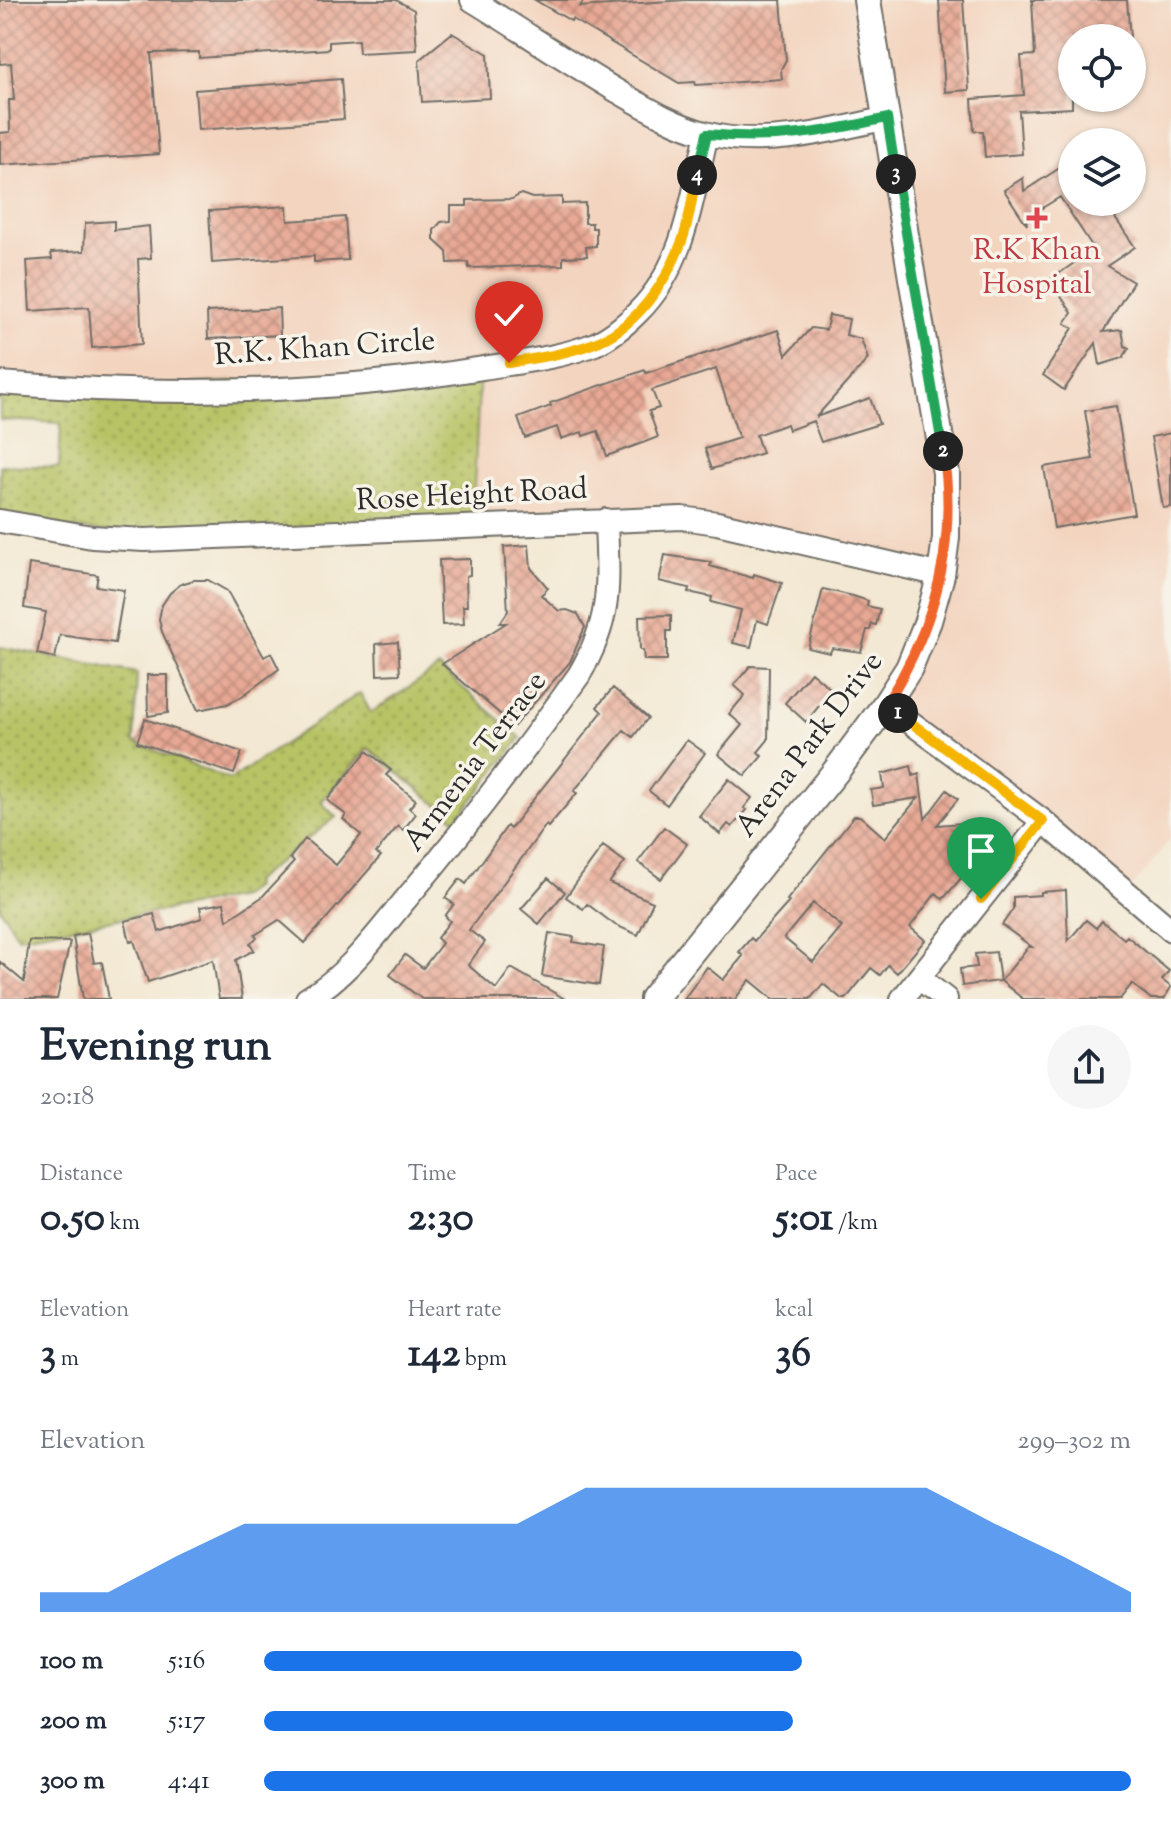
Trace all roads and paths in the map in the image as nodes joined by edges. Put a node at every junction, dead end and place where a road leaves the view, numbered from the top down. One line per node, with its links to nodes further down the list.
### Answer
1 (472, 0): 4 (street)
2 (867, 0): 3 (street)
3 (887, 118): 4 (street); 8 (street, Arena Park Drive)
4 (707, 134): 5 (street, R.K. Khan Circle)
5 (0, 383)
6 (606, 520): 7 (street, Rose Height Road); 8 (street, Rose Height Road); 13 (street, Armenia Terrace)
7 (0, 521)
8 (941, 575): 9 (street, Arena Park Drive)
9 (886, 704): 10 (street); 14 (street, Arena Park Drive)
10 (1043, 821): 11 (street); 12 (street)
11 (1171, 930)
12 (919, 978): 15 (street); 16 (street)
13 (307, 999)
14 (653, 999)
15 (902, 999)
16 (946, 999)

